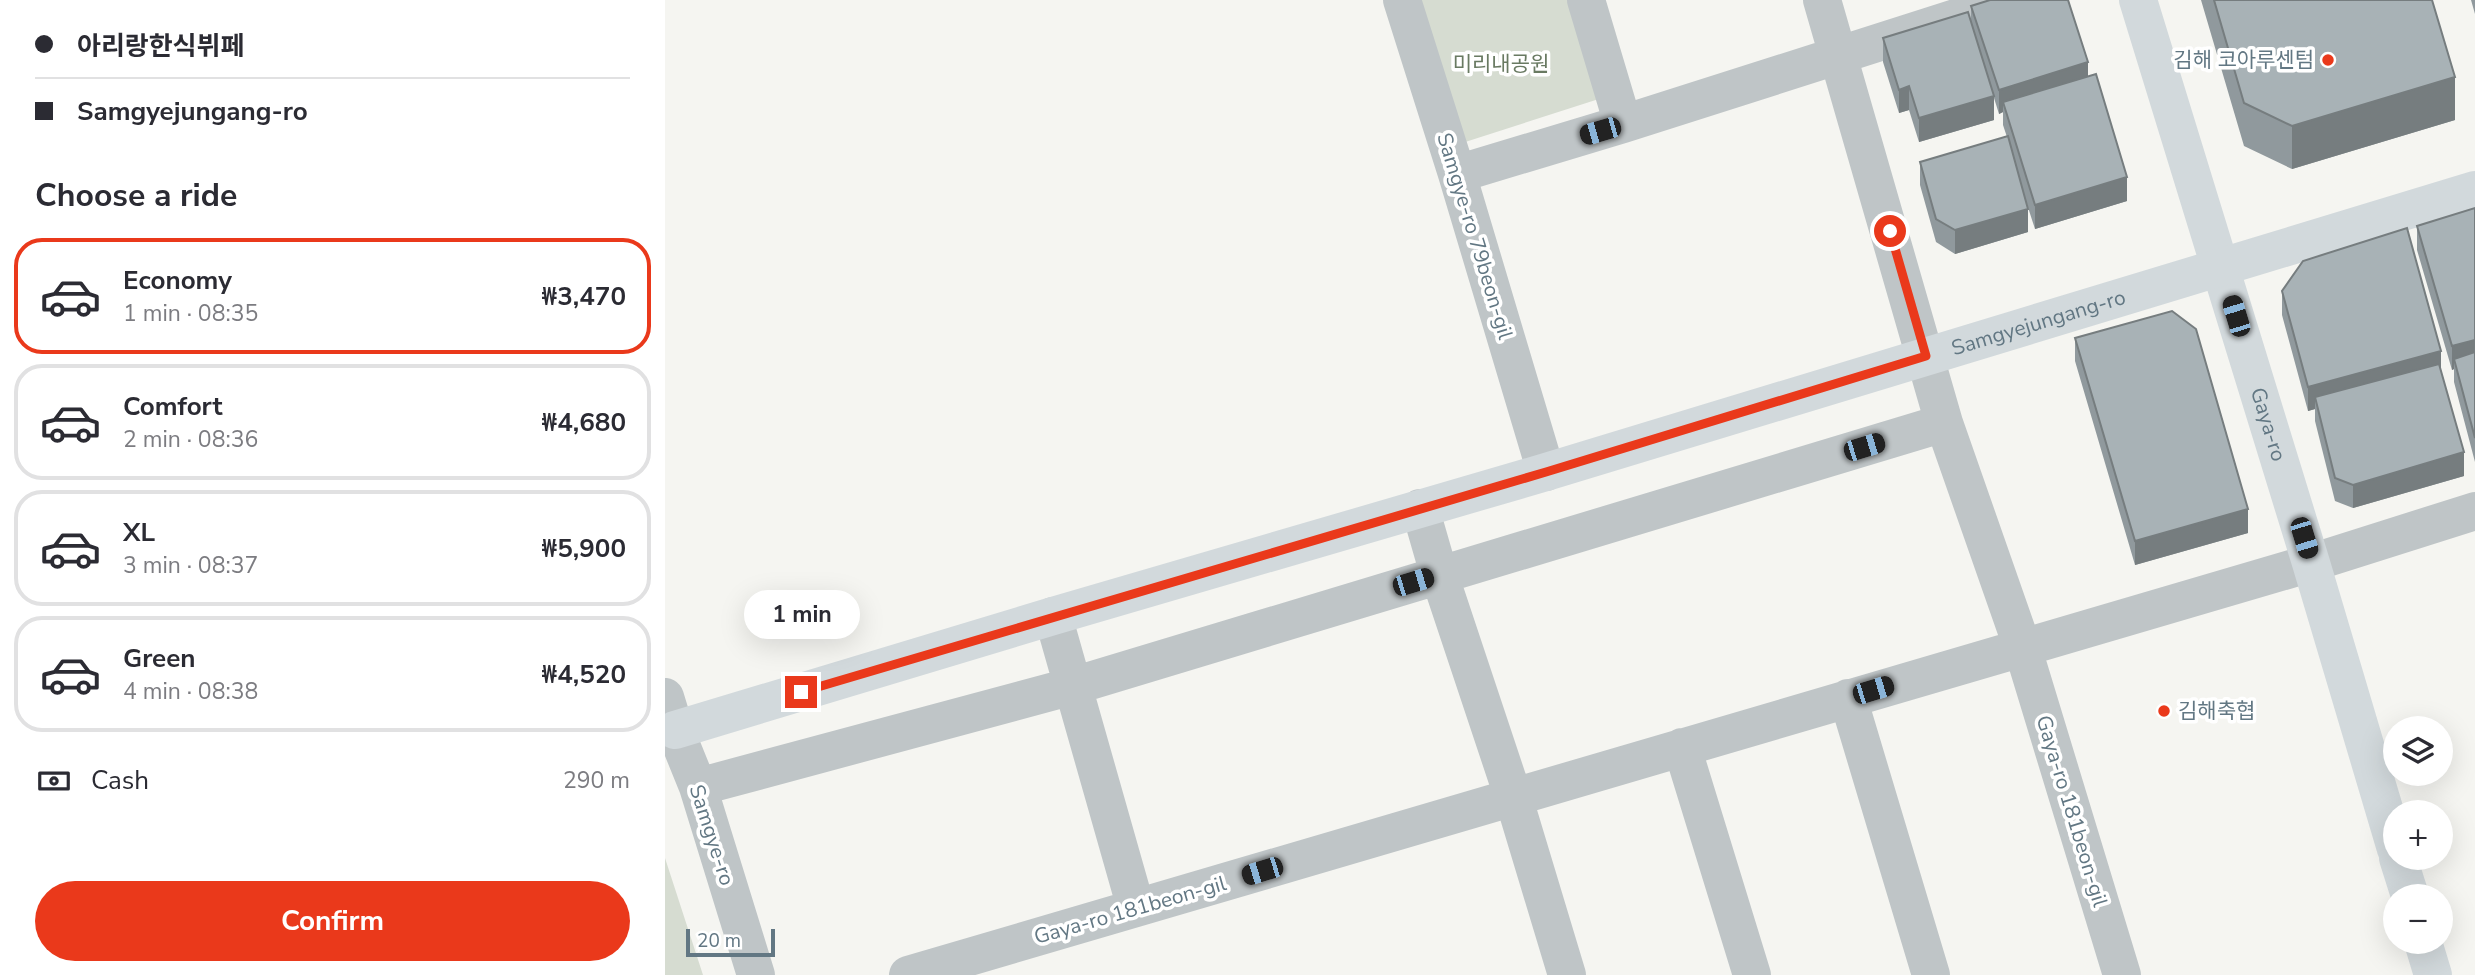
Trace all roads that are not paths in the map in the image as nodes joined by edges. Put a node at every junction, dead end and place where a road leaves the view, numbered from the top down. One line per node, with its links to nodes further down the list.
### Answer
1 (1402, 0): 8 (street, Samgye-ro 79beon-gil)
2 (1586, 0): 7 (street)
3 (1822, 0): 6 (street)
4 (2013, 0): 6 (street)
5 (2138, 0): 10 (main road, Gaya-ro)
6 (1839, 55): 7 (street); 11 (street)
7 (1623, 124): 8 (street)
8 (1457, 174): 13 (street, Samgye-ro 79beon-gil)
9 (2475, 190): 10 (main road, Samgyejungang-ro)
10 (2221, 267): 11 (main road, Samgyejungang-ro); 16 (main road, Gaya-ro)
11 (1926, 356): 12 (street); 13 (main road, Samgyejungang-ro)
12 (1944, 423): 17 (street); 19 (street)
13 (1546, 472): 14 (main road, Samgyejungang-ro)
14 (1420, 508): 17 (street); 18 (main road, Samgyejungang-ro)
15 (2475, 511): 16 (street, Gaya-ro 181beon-gil)
16 (2311, 563): 19 (street, Gaya-ro 181beon-gil); 26 (main road, Gaya-ro)
17 (1439, 574): 20 (street); 25 (street)
18 (1053, 617): 20 (street); 22 (main road, Samgyejungang-ro)
19 (2022, 646): 21 (street, Gaya-ro 181beon-gil); 34 (street, Gaya-ro 181beon-gil)
20 (1073, 686): 24 (street); 27 (street)
21 (1848, 698): 23 (street, Gaya-ro 181beon-gil); 33 (street)
22 (670, 714): 24 (street, Samgye-ro)
23 (1682, 747): 25 (street, Gaya-ro 181beon-gil); 32 (street)
24 (698, 787): 29 (street, Samgye-ro)
25 (1513, 796): 27 (street, Gaya-ro 181beon-gil); 31 (street)
26 (2383, 805)
27 (1136, 908): 30 (street, Gaya-ro 181beon-gil)
28 (2427, 954): 35 (main road)
29 (756, 975)
30 (908, 975)
31 (1566, 975)
32 (1752, 975)
33 (1931, 975)
34 (2122, 975)
35 (2433, 975)

